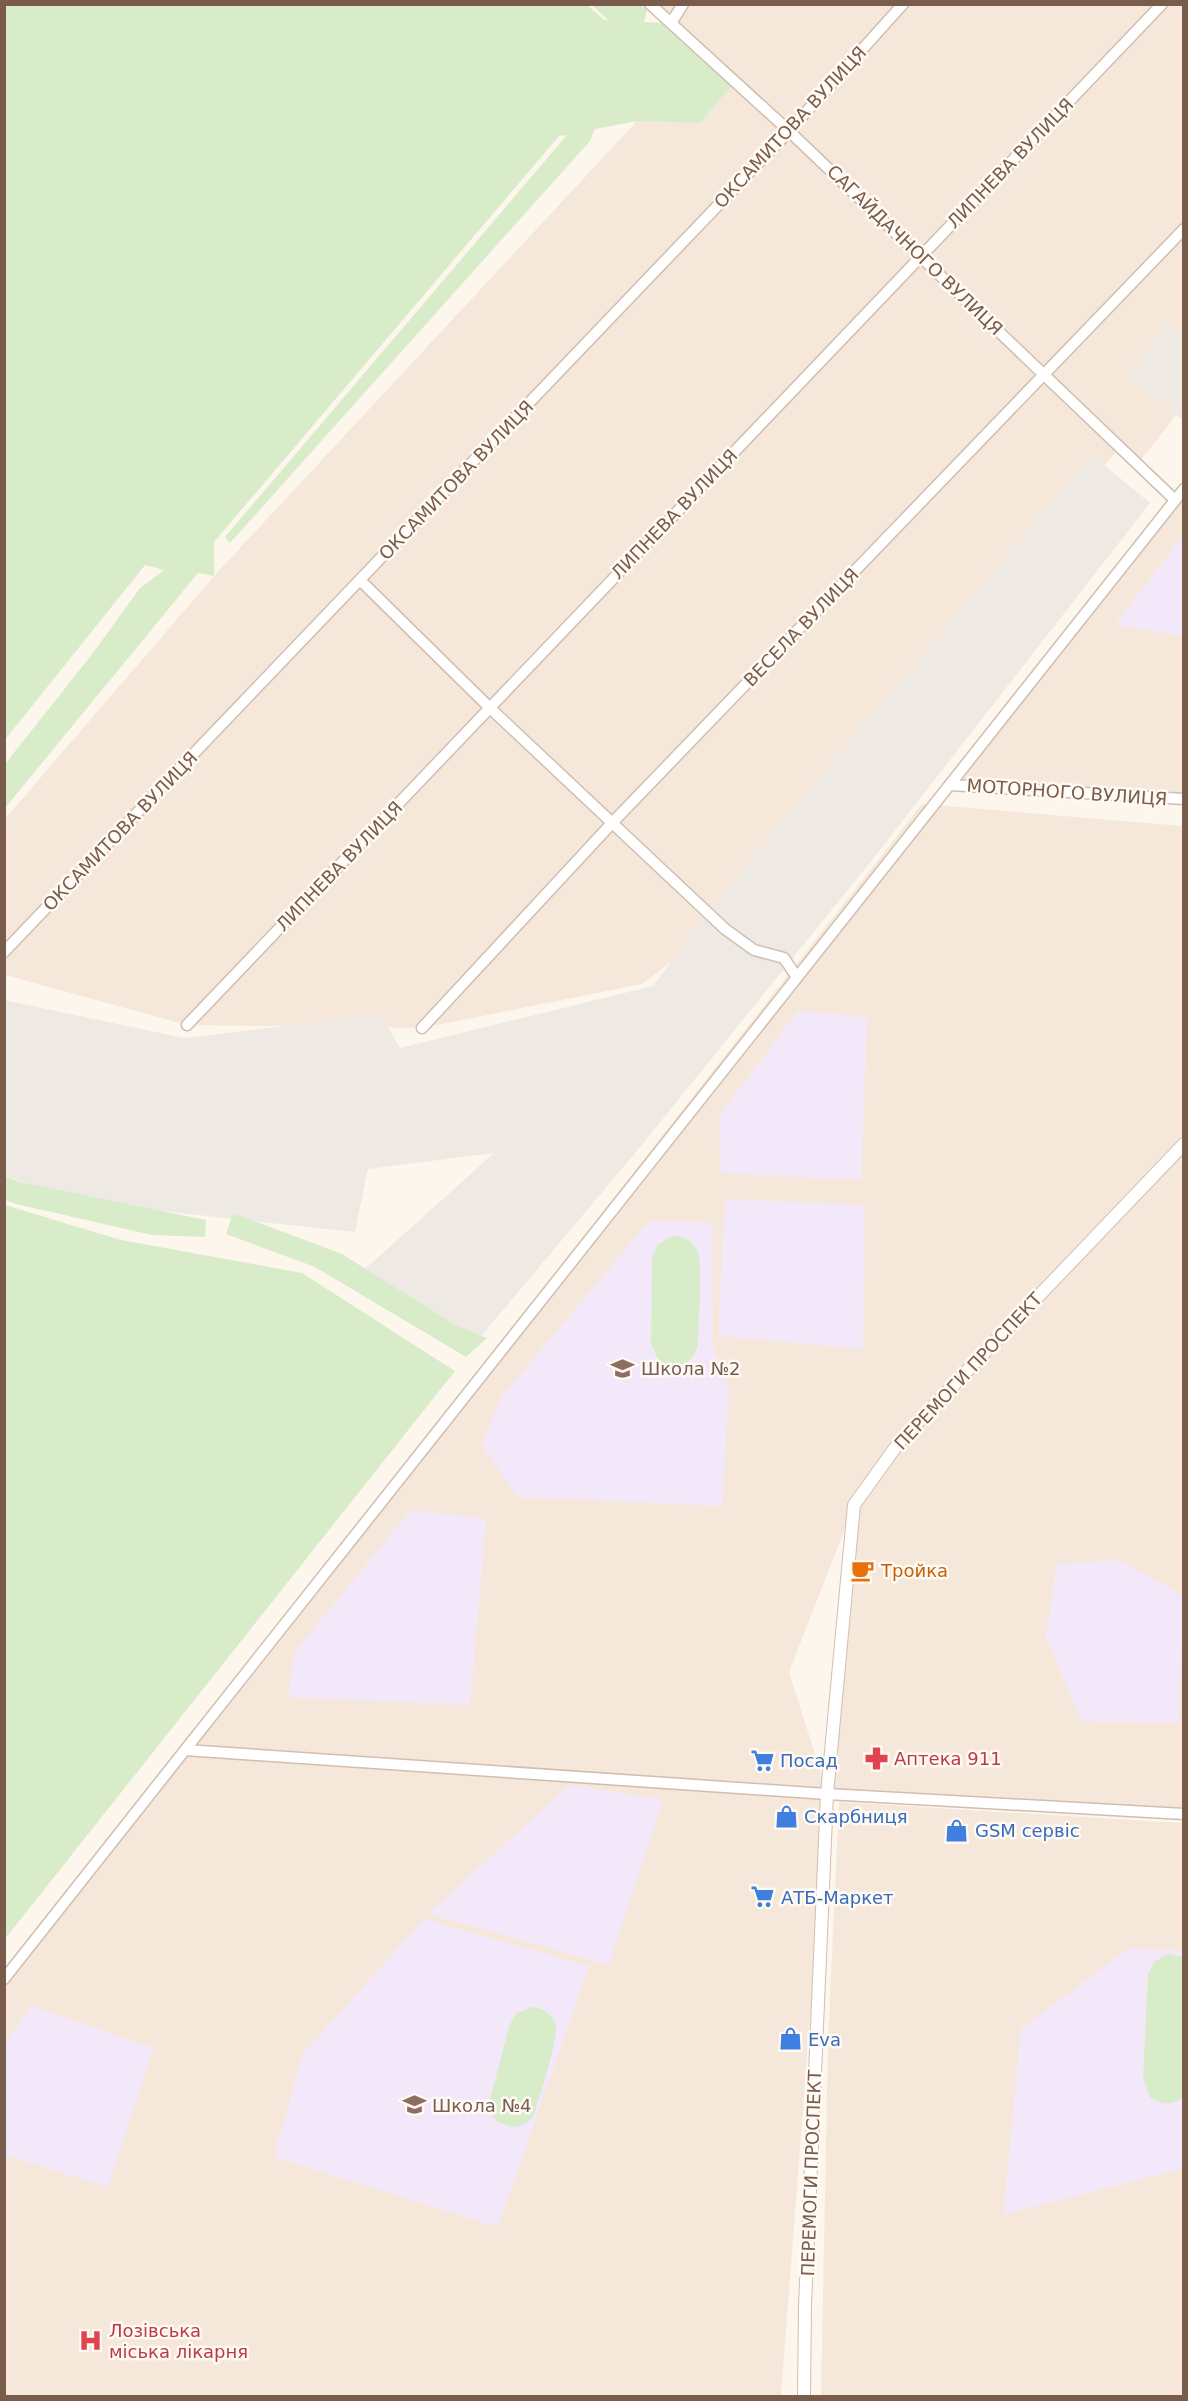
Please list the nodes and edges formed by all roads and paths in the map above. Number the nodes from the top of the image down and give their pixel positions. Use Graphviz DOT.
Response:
graph roads {
  1 [pos="650,4"];
  2 [pos="683,4"];
  3 [pos="903,4"];
  4 [pos="1162,4"];
  5 [pos="671,23"];
  6 [pos="789,130"];
  7 [pos="1184,229"];
  8 [pos="921,255"];
  9 [pos="1045,374"];
  10 [pos="1184,489"];
  11 [pos="1175,500"];
  12 [pos="360,580"];
  13 [pos="490,708"];
  14 [pos="950,785"];
  15 [pos="1184,799"];
  16 [pos="613,822"];
  17 [pos="4,952"];
  18 [pos="796,976"];
  19 [pos="187,1025"];
  20 [pos="422,1028"];
  21 [pos="1184,1144"];
  22 [pos="185,1750"];
  23 [pos="827,1794"];
  24 [pos="1184,1814"];
  25 [pos="4,1979"];
  26 [pos="804,2397"];
  1 -- 5 [label="street, САГАЙДАЧНОГО ВУЛИЦЯ"];
  2 -- 5 [label="street"];
  3 -- 6 [label="street, ОКСАМИТОВА ВУЛИЦЯ"];
  4 -- 8 [label="street, ЛИПНЕВА ВУЛИЦЯ"];
  5 -- 6 [label="street, САГАЙДАЧНОГО ВУЛИЦЯ"];
  6 -- 8 [label="street, САГАЙДАЧНОГО ВУЛИЦЯ"];
  6 -- 12 [label="street, ОКСАМИТОВА ВУЛИЦЯ"];
  7 -- 9 [label="street, ВЕСЕЛА ВУЛИЦЯ"];
  8 -- 9 [label="street, САГАЙДАЧНОГО ВУЛИЦЯ"];
  8 -- 13 [label="street, ЛИПНЕВА ВУЛИЦЯ"];
  9 -- 11 [label="street, САГАЙДАЧНОГО ВУЛИЦЯ"];
  9 -- 16 [label="street, ВЕСЕЛА ВУЛИЦЯ"];
  10 -- 11 [label="street"];
  11 -- 14 [label="street"];
  12 -- 13 [label="street"];
  12 -- 17 [label="street, ОКСАМИТОВА ВУЛИЦЯ"];
  13 -- 16 [label="street"];
  13 -- 19 [label="street, ЛИПНЕВА ВУЛИЦЯ"];
  14 -- 15 [label="street, МОТОРНОГО ВУЛИЦЯ"];
  14 -- 18 [label="street"];
  16 -- 18 [label="street"];
  16 -- 20 [label="street, ВЕСЕЛА ВУЛИЦЯ"];
  18 -- 22 [label="street"];
  21 -- 23 [label="street, ПЕРЕМОГИ ПРОСПЕКТ"];
  22 -- 23 [label="street"];
  22 -- 25 [label="street"];
  23 -- 24 [label="street"];
  23 -- 26 [label="street, ПЕРЕМОГИ ПРОСПЕКТ"];
}
